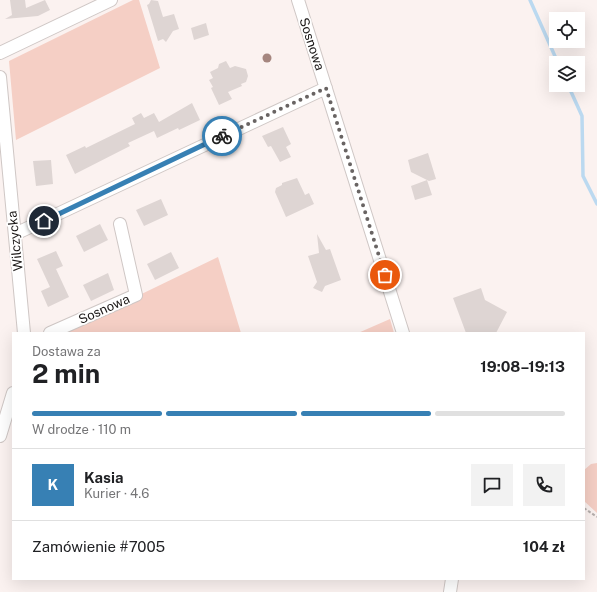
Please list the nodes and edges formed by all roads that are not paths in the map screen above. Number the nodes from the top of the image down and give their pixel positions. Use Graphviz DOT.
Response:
graph roads {
  1 [pos="111,0"];
  2 [pos="298,0"];
  3 [pos="0,53"];
  4 [pos="0,78"];
  5 [pos="326,88"];
  6 [pos="6,207"];
  7 [pos="120,224"];
  8 [pos="15,234"];
  9 [pos="24,332"];
  10 [pos="52,332"];
  11 [pos="403,332"];
  12 [pos="12,396"];
  13 [pos="0,436"];
  14 [pos="452,580"];
  15 [pos="450,592"];
  1 -- 3 [label="street"];
  2 -- 5 [label="street, Sosnowa"];
  4 -- 6 [label="street, Wilczycka"];
  5 -- 8 [label="street, Sosnowa"];
  5 -- 11 [label="street, Sosnowa"];
  6 -- 8 [label="street, Wilczycka"];
  7 -- 10 [label="street, Sosnowa"];
  8 -- 9 [label="street, Wilczycka"];
  12 -- 13 [label="street"];
  14 -- 15 [label="street"];
}
